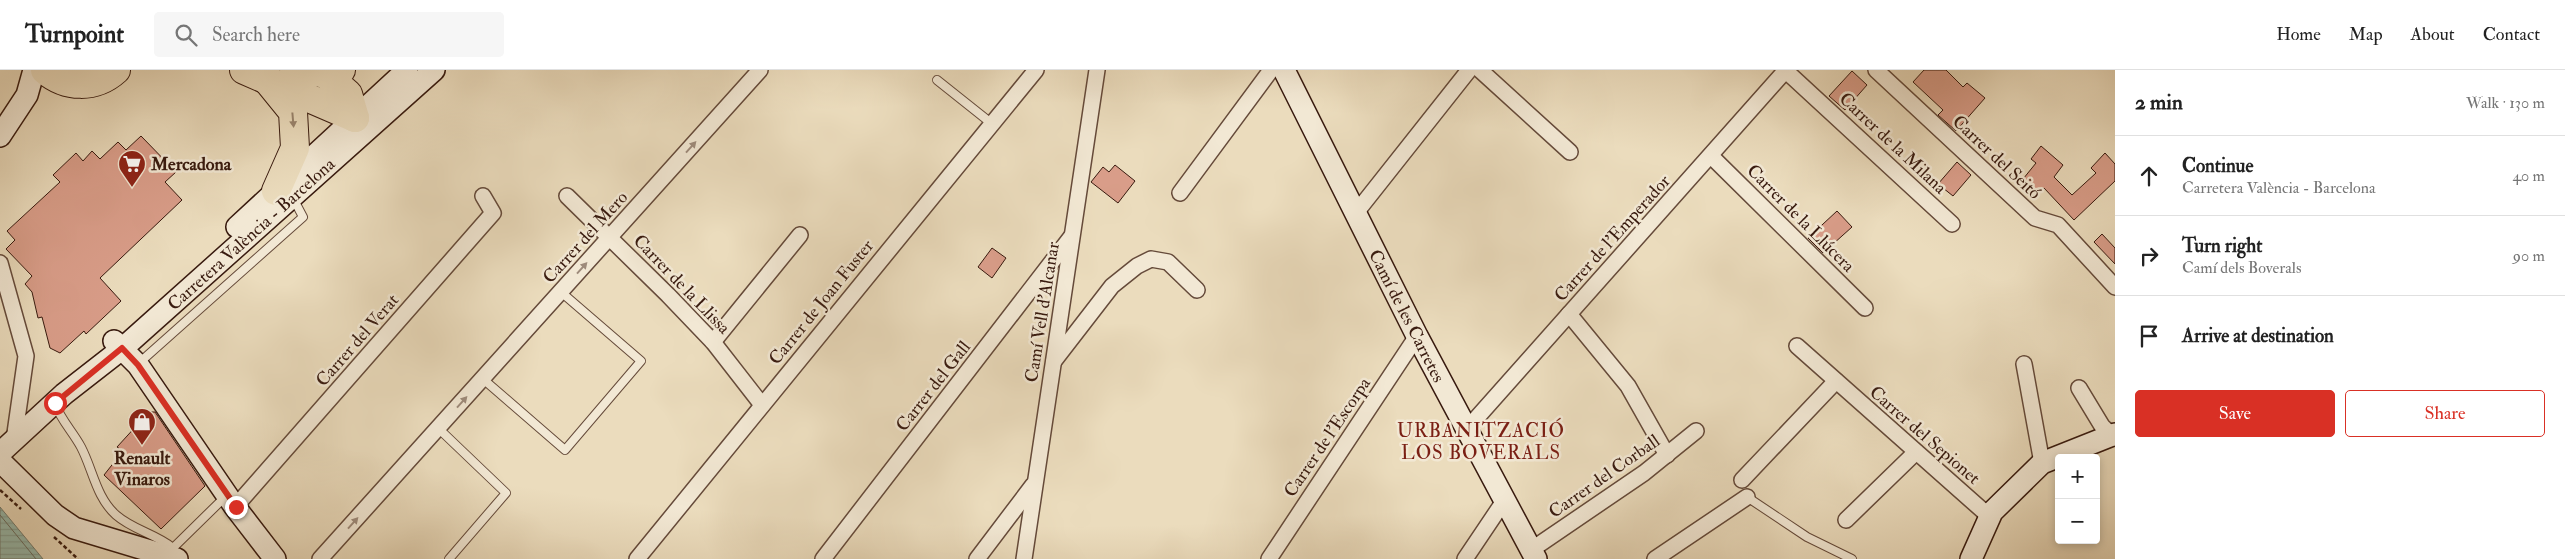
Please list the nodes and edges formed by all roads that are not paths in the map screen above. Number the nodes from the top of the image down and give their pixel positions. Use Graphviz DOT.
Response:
graph roads {
  1 [pos="34,70"];
  2 [pos="116,70"];
  3 [pos="294,70"];
  4 [pos="408,70"];
  5 [pos="426,70"];
  6 [pos="434,70"];
  7 [pos="760,70"];
  8 [pos="1036,70"];
  9 [pos="1097,70"];
  10 [pos="1272,70"];
  11 [pos="1284,70"];
  12 [pos="1469,70"];
  13 [pos="1480,70"];
  14 [pos="1786,70"];
  15 [pos="1876,70"];
  16 [pos="333,72"];
  17 [pos="255,75"];
  18 [pos="55,76"];
  19 [pos="936,80"];
  20 [pos="355,118"];
  21 [pos="991,123"];
  22 [pos="6,125"];
  23 [pos="1570,152"];
  24 [pos="1711,156"];
  25 [pos="284,193"];
  26 [pos="1180,193"];
  27 [pos="483,196"];
  28 [pos="567,196"];
  29 [pos="1354,214"];
  30 [pos="1952,224"];
  31 [pos="800,235"];
  32 [pos="1072,235"];
  33 [pos="610,237"];
  34 [pos="234,249"];
  35 [pos="0,263"];
  36 [pos="2115,286"];
  37 [pos="1197,290"];
  38 [pos="561,292"];
  39 [pos="1865,308"];
  40 [pos="1569,314"];
  41 [pos="1417,336"];
  42 [pos="713,342"];
  43 [pos="118,344"];
  44 [pos="1797,346"];
  45 [pos="1053,362"];
  46 [pos="2024,364"];
  47 [pos="138,365"];
  48 [pos="483,379"];
  49 [pos="1836,381"];
  50 [pos="2079,388"];
  51 [pos="60,399"];
  52 [pos="762,405"];
  53 [pos="438,428"];
  54 [pos="1466,430"];
  55 [pos="1696,431"];
  56 [pos="2114,436"];
  57 [pos="5,451"];
  58 [pos="1916,452"];
  59 [pos="1667,455"];
  60 [pos="2042,463"];
  61 [pos="0,478"];
  62 [pos="1742,480"];
  63 [pos="1035,482"];
  64 [pos="1747,496"];
  65 [pos="231,501"];
  66 [pos="1504,501"];
  67 [pos="1990,517"];
  68 [pos="1846,520"];
  69 [pos="122,543"];
  70 [pos="173,554"];
  71 [pos="1534,554"];
  72 [pos="646,556"];
  73 [pos="275,559"];
  74 [pos="320,559"];
  75 [pos="449,559"];
  76 [pos="823,559"];
  77 [pos="977,559"];
  78 [pos="1024,559"];
  79 [pos="1269,559"];
  80 [pos="1465,559"];
  81 [pos="1655,559"];
  82 [pos="1852,559"];
  83 [pos="1971,559"];
  1 -- 22 [label="street"];
  2 -- 18 [label="highway"];
  3 -- 16 [label="highway"];
  4 -- 20 [label="street, Carretera València - Barcelona"];
  5 -- 20 [label="street"];
  6 -- 25 [label="street, Carretera València - Barcelona"];
  33 -- 7 [label="street, Carrer del Mero, one-way"];
  8 -- 21 [label="street, Carrer de Joan Fuster"];
  9 -- 32 [label="street, Camí Vell d'Alcanar"];
  10 -- 26 [label="street"];
  11 -- 29 [label="street, Camí de les Carretes"];
  12 -- 29 [label="street"];
  13 -- 23 [label="street"];
  14 -- 24 [label="street, Carrer de l'Emperador"];
  14 -- 30 [label="street, Carrer de la Milana"];
  15 -- 36 [label="street, Carrer del Seitó"];
  16 -- 20 [label="highway"];
  17 -- 20 [label="highway"];
  17 -- 25 [label="highway, one-way"];
  18 -- 22 [label="street"];
  19 -- 21 [label="lane"];
  20 -- 25 [label="street, Carretera València - Barcelona"];
  20 -- 34 [label="street"];
  21 -- 52 [label="street, Carrer de Joan Fuster"];
  24 -- 39 [label="street, Carrer de la Llúcera"];
  24 -- 40 [label="street, Carrer de l'Emperador"];
  25 -- 34 [label="street, Carretera València - Barcelona"];
  25 -- 43 [label="street, Carretera València - Barcelona"];
  25 -- 47 [label="lane"];
  27 -- 65 [label="street, Carrer del Verat"];
  28 -- 33 [label="street, Carrer de la Llissa"];
  29 -- 41 [label="street, Camí de les Carretes"];
  31 -- 42 [label="street"];
  32 -- 45 [label="street, Camí Vell d'Alcanar"];
  32 -- 76 [label="street, Carrer del Gall"];
  38 -- 33 [label="street, Carrer del Mero, one-way"];
  33 -- 42 [label="street, Carrer de la Llissa"];
  34 -- 43 [label="street, Carretera València - Barcelona"];
  35 -- 57 [label="street"];
  37 -- 45 [label="street"];
  38 -- 48 [label="street, Carrer del Mero"];
  38 -- 48 [label="lane"];
  40 -- 54 [label="street, Carrer de l'Emperador"];
  40 -- 59 [label="street"];
  41 -- 54 [label="street, Camí de les Carretes"];
  41 -- 79 [label="street, Carrer de l'Escorpa"];
  42 -- 52 [label="street, Carrer de la Llissa"];
  43 -- 47 [label="street"];
  43 -- 51 [label="street, Carretera València - Barcelona"];
  44 -- 49 [label="street, Carrer del Sepionet"];
  45 -- 63 [label="street, Camí Vell d'Alcanar"];
  46 -- 60 [label="street"];
  47 -- 65 [label="street"];
  53 -- 48 [label="street, Carrer del Mero, one-way"];
  49 -- 58 [label="street, Carrer del Sepionet"];
  49 -- 62 [label="street"];
  50 -- 56 [label="street"];
  51 -- 57 [label="street, Carretera València - Barcelona"];
  51 -- 70 [label="lane"];
  52 -- 72 [label="street, Carrer de Joan Fuster"];
  74 -- 53 [label="street, Carrer del Mero, one-way"];
  53 -- 75 [label="lane"];
  54 -- 66 [label="street, Camí de les Carretes"];
  55 -- 59 [label="street, Carrer del Corball"];
  56 -- 60 [label="street"];
  57 -- 69 [label="street"];
  58 -- 67 [label="street, Carrer del Sepionet"];
  58 -- 68 [label="street"];
  59 -- 71 [label="street, Carrer del Corball"];
  60 -- 67 [label="street"];
  61 -- 69 [label="street"];
  63 -- 77 [label="street"];
  63 -- 78 [label="street, Camí Vell d'Alcanar"];
  64 -- 81 [label="street"];
  64 -- 82 [label="lane"];
  65 -- 70 [label="lane"];
  65 -- 73 [label="street"];
  66 -- 71 [label="street, Camí de les Carretes"];
  66 -- 80 [label="street"];
  67 -- 83 [label="street"];
  69 -- 70 [label="street"];
}
